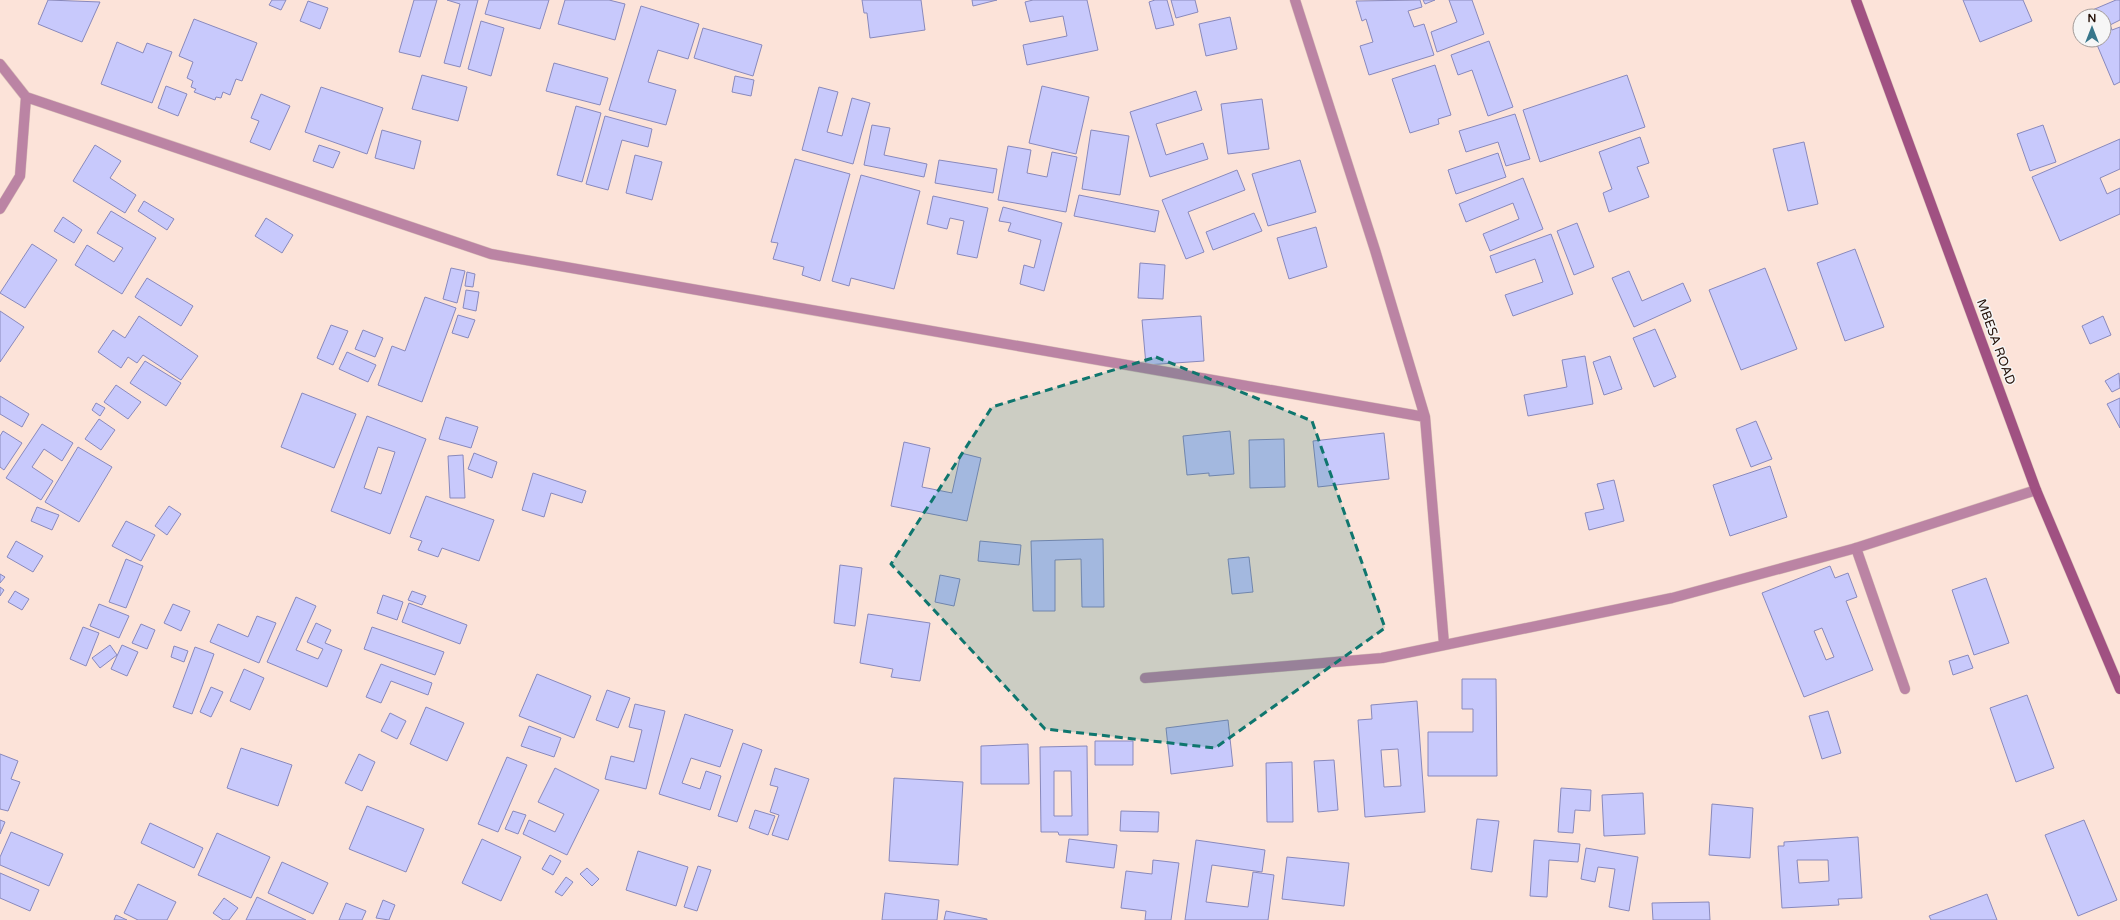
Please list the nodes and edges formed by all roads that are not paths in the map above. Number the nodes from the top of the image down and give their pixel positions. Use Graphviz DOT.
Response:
graph roads {
  1 [pos="1295,0"];
  2 [pos="1856,0"];
  3 [pos="0,64"];
  4 [pos="26,96"];
  5 [pos="0,209"];
  6 [pos="1425,417"];
  7 [pos="2036,490"];
  8 [pos="1856,548"];
  9 [pos="1444,644"];
  10 [pos="1145,678"];
  11 [pos="1905,689"];
  12 [pos="2120,690"];
  1 -- 6 [label="street"];
  2 -- 7 [label="main road, MBESA ROAD"];
  3 -- 4 [label="street"];
  4 -- 5 [label="street"];
  4 -- 6 [label="street"];
  6 -- 9 [label="street"];
  7 -- 8 [label="street"];
  7 -- 12 [label="main road, MBESA ROAD"];
  8 -- 9 [label="street"];
  8 -- 11 [label="street"];
  9 -- 10 [label="street"];
}
